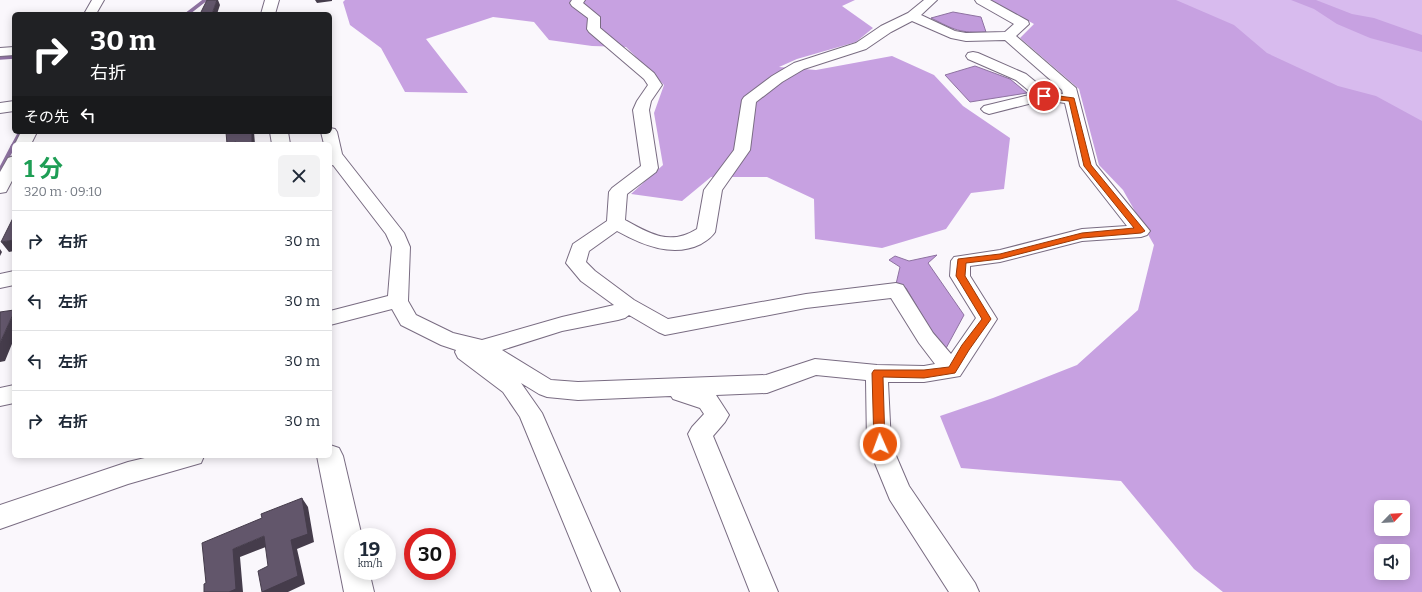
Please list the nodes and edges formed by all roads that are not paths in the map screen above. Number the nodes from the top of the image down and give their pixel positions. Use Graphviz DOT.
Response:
graph roads {
  1 [pos="98,0"];
  2 [pos="272,0"];
  3 [pos="579,0"];
  4 [pos="931,0"];
  5 [pos="981,0"];
  6 [pos="91,12"];
  7 [pos="269,12"];
  8 [pos="912,16"];
  9 [pos="1008,36"];
  10 [pos="12,51"];
  11 [pos="0,52"];
  12 [pos="972,56"];
  13 [pos="1044,96"];
  14 [pos="1072,100"];
  15 [pos="12,106"];
  16 [pos="0,108"];
  17 [pos="989,109"];
  18 [pos="332,158"];
  19 [pos="12,165"];
  20 [pos="0,188"];
  21 [pos="616,223"];
  22 [pos="12,278"];
  23 [pos="0,281"];
  24 [pos="398,301"];
  25 [pos="627,305"];
  26 [pos="332,318"];
  27 [pos="448,340"];
  28 [pos="482,348"];
  29 [pos="952,370"];
  30 [pos="878,373"];
  31 [pos="666,388"];
  32 [pos="12,394"];
  33 [pos="0,397"];
  34 [pos="184,458"];
  35 [pos="330,458"];
  36 [pos="0,517"];
  37 [pos="345,528"];
  38 [pos="356,580"];
  39 [pos="359,592"];
  40 [pos="606,592"];
  41 [pos="764,592"];
  42 [pos="965,592"];
  1 -- 6 [label="street"];
  2 -- 7 [label="highway"];
  3 -- 21 [label="street"];
  4 -- 8 [label="street"];
  5 -- 9 [label="street"];
  8 -- 9 [label="street"];
  8 -- 21 [label="street"];
  9 -- 14 [label="street"];
  10 -- 11 [label="street"];
  12 -- 13 [label="street"];
  13 -- 14 [label="street"];
  13 -- 17 [label="street"];
  14 -- 29 [label="street"];
  15 -- 16 [label="street"];
  18 -- 24 [label="street"];
  19 -- 20 [label="street"];
  21 -- 25 [label="street"];
  22 -- 23 [label="street"];
  24 -- 26 [label="street"];
  24 -- 27 [label="street"];
  25 -- 28 [label="street"];
  25 -- 29 [label="street"];
  27 -- 28 [label="street"];
  27 -- 40 [label="street"];
  28 -- 31 [label="street"];
  29 -- 30 [label="street"];
  30 -- 31 [label="street"];
  30 -- 42 [label="street"];
  31 -- 41 [label="street"];
  32 -- 33 [label="street"];
  34 -- 36 [label="street"];
  35 -- 37 [label="highway"];
  38 -- 39 [label="highway"];
}
